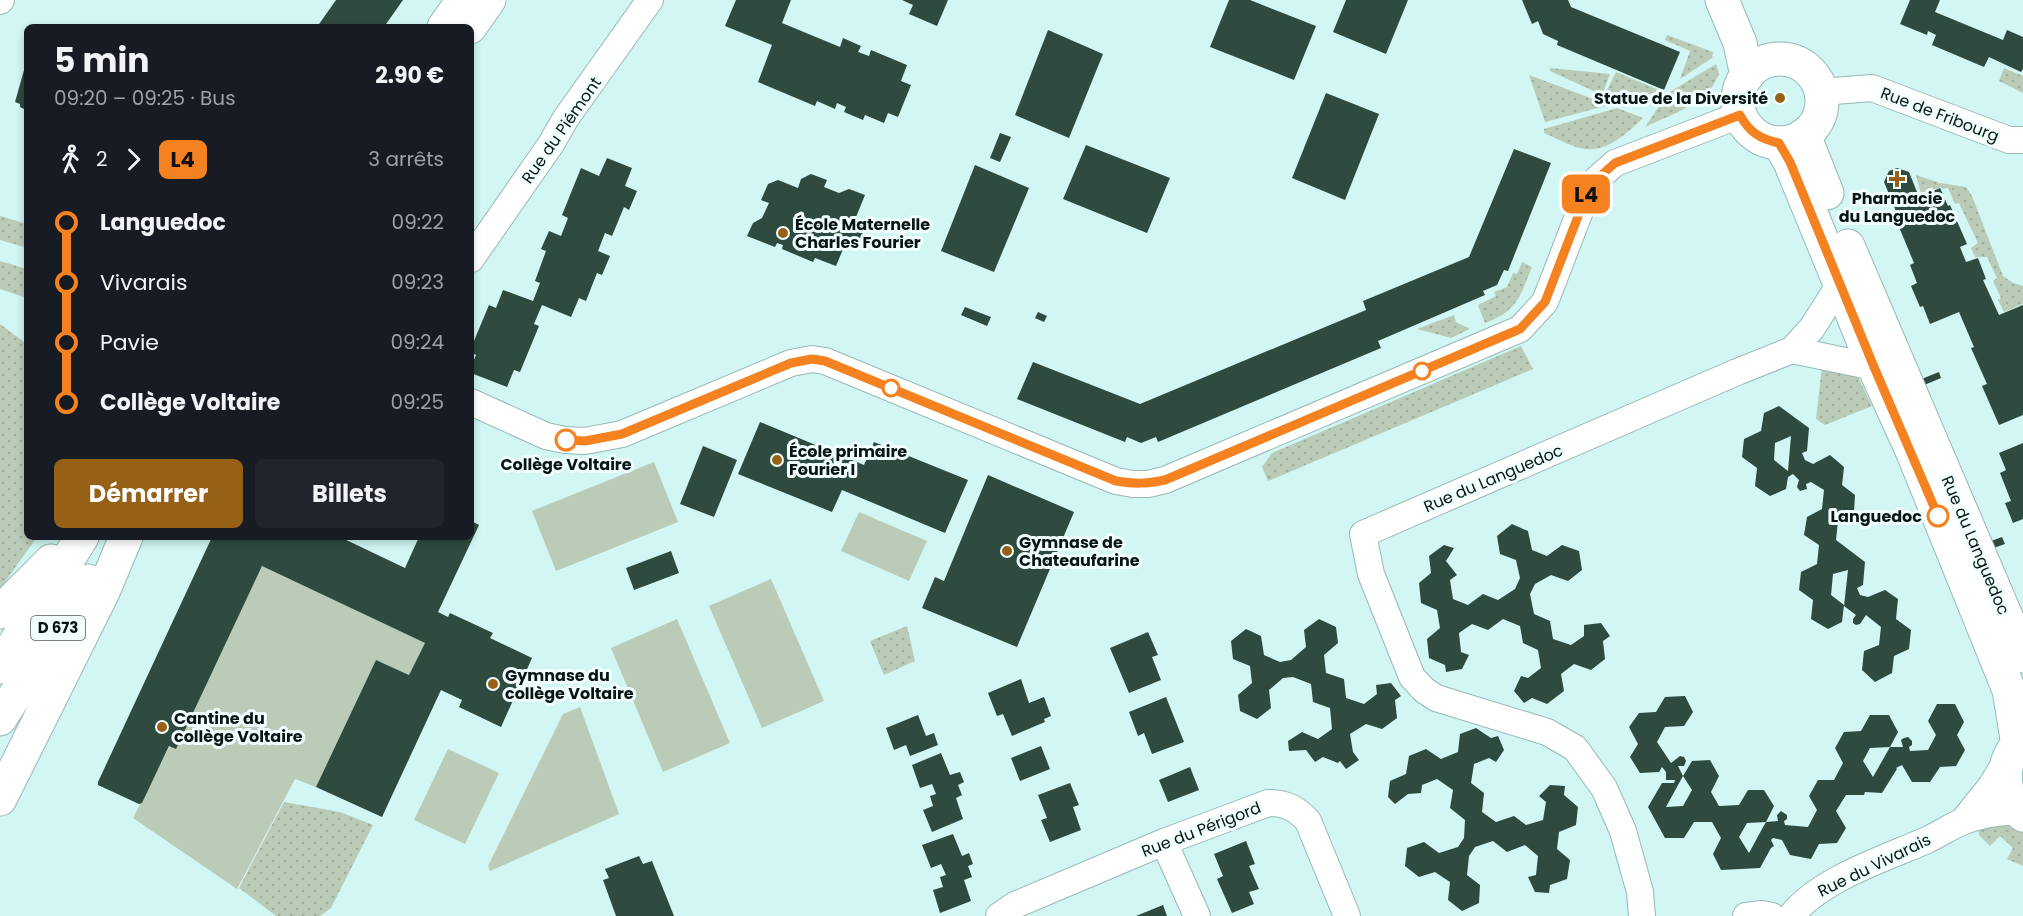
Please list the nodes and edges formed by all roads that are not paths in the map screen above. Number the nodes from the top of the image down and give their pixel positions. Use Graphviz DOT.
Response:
graph roads {
  1 [pos="463,0"];
  2 [pos="489,0"];
  3 [pos="650,0"];
  4 [pos="1722,0"];
  5 [pos="1743,0"];
  6 [pos="446,24"];
  7 [pos="472,24"];
  8 [pos="1779,58"];
  9 [pos="1747,76"];
  10 [pos="1821,92"];
  11 [pos="1740,115"];
  12 [pos="1791,139"];
  13 [pos="2023,140"];
  14 [pos="474,255"];
  15 [pos="1840,284"];
  16 [pos="1792,350"];
  17 [pos="1874,367"];
  18 [pos="474,403"];
  19 [pos="73,540"];
  20 [pos="80,540"];
  21 [pos="114,540"];
  22 [pos="125,540"];
  23 [pos="0,612"];
  24 [pos="2023,656"];
  25 [pos="0,667"];
  26 [pos="0,719"];
  27 [pos="2017,747"];
  28 [pos="0,799"];
  29 [pos="2021,813"];
  30 [pos="1963,821"];
  31 [pos="1164,842"];
  32 [pos="999,916"];
  33 [pos="1197,916"];
  34 [pos="1347,916"];
  35 [pos="1642,916"];
  36 [pos="1746,916"];
  37 [pos="1772,916"];
  38 [pos="1791,916"];
  1 -- 6 [label="street"];
  2 -- 7 [label="street"];
  3 -- 14 [label="street, Rue du Piémont"];
  4 -- 9 [label="street"];
  5 -- 8 [label="street"];
  8 -- 9 [label="street"];
  8 -- 10 [label="street"];
  9 -- 11 [label="street"];
  10 -- 12 [label="street"];
  10 -- 13 [label="street, Rue de Fribourg"];
  11 -- 12 [label="street"];
  11 -- 18 [label="street"];
  12 -- 15 [label="street, Rue du Languedoc"];
  12 -- 24 [label="street, Rue du Languedoc"];
  15 -- 16 [label="street, Rue du Languedoc"];
  15 -- 17 [label="street, Rue du Languedoc"];
  16 -- 17 [label="street"];
  16 -- 35 [label="street, Rue du Languedoc"];
  17 -- 27 [label="street, Rue du Languedoc"];
  19 -- 23 [label="street"];
  20 -- 25 [label="street, D 673"];
  21 -- 26 [label="street, D 673"];
  22 -- 28 [label="street"];
  27 -- 29 [label="street, Rue du Languedoc"];
  27 -- 30 [label="street, Rue du Vivarais"];
  29 -- 30 [label="street, Rue du Vivarais"];
  30 -- 38 [label="street, Rue du Vivarais"];
  31 -- 32 [label="street, Rue du Périgord"];
  31 -- 33 [label="street"];
  31 -- 34 [label="street, Rue du Périgord"];
  36 -- 37 [label="street"];
}
